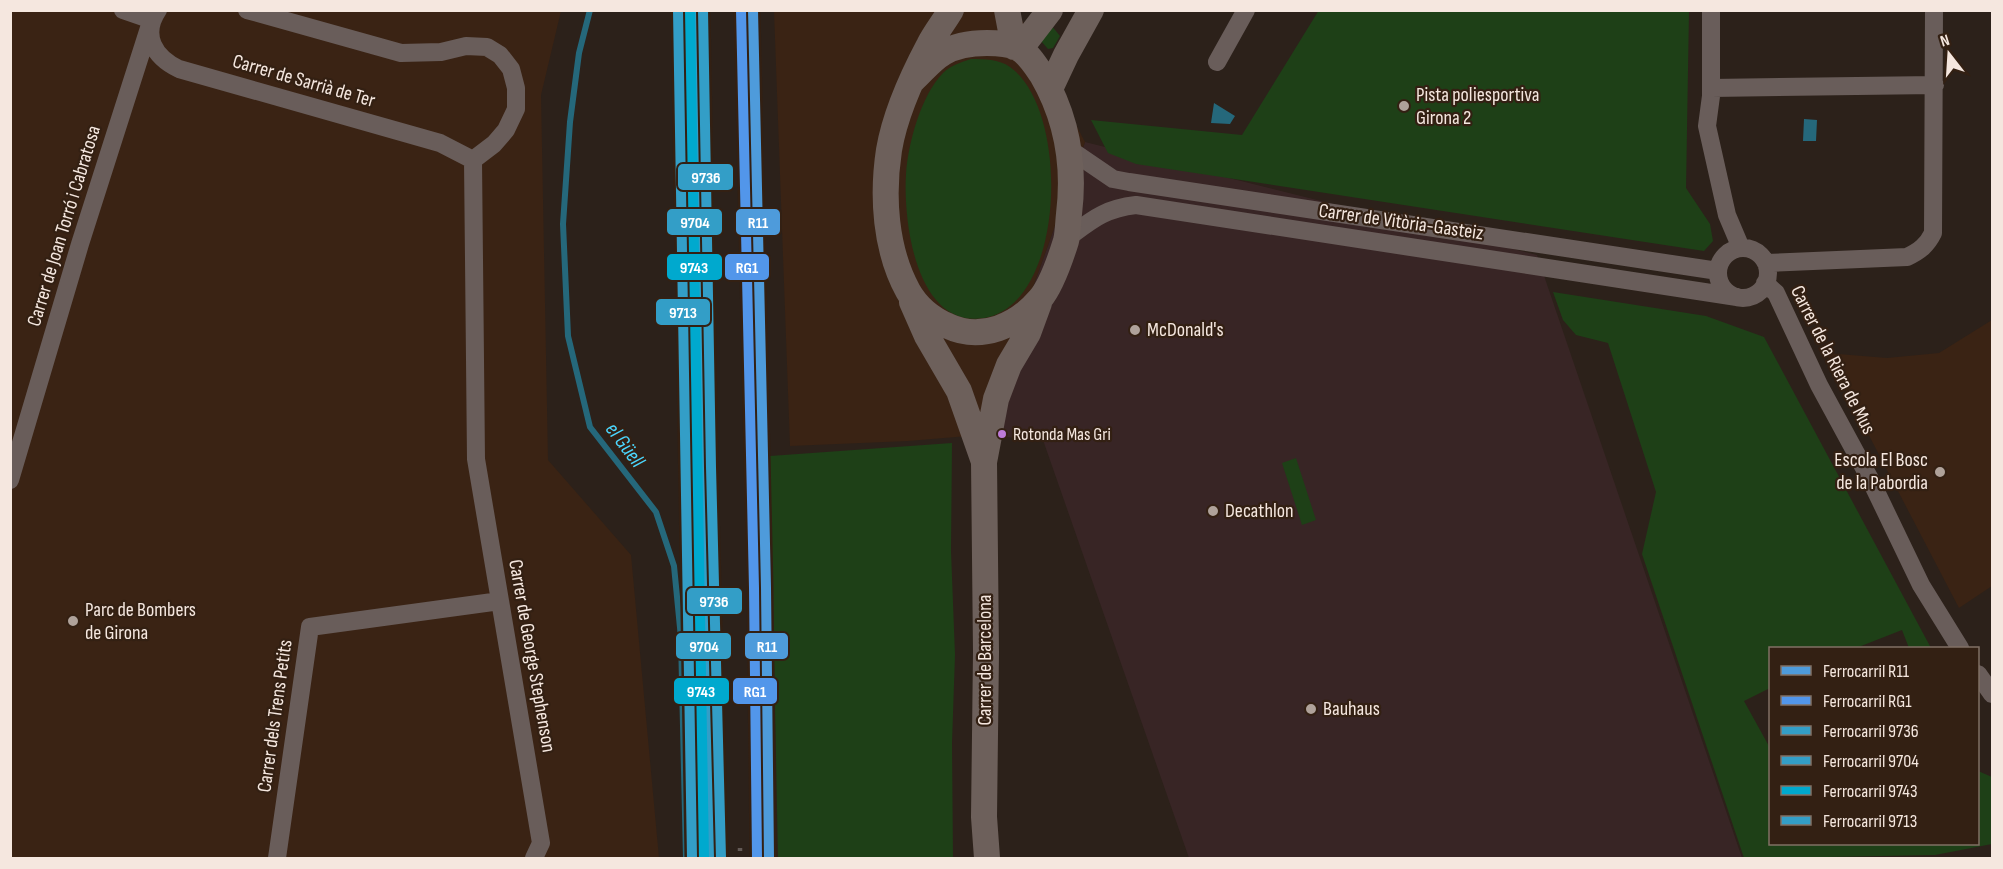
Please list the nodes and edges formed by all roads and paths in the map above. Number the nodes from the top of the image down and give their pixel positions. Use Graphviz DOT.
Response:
graph roads {
  1 [pos="123,10"];
  2 [pos="247,10"];
  3 [pos="951,10"];
  4 [pos="1007,10"];
  5 [pos="1050,10"];
  6 [pos="1092,10"];
  7 [pos="1246,10"];
  8 [pos="1711,10"];
  9 [pos="1934,10"];
  10 [pos="155,14"];
  11 [pos="1022,43"];
  12 [pos="1216,62"];
  13 [pos="913,80"];
  14 [pos="1935,85"];
  15 [pos="1050,88"];
  16 [pos="1711,88"];
  17 [pos="1069,149"];
  18 [pos="473,160"];
  19 [pos="1066,240"];
  20 [pos="1741,248"];
  21 [pos="1766,263"];
  22 [pos="1718,272"];
  23 [pos="1765,284"];
  24 [pos="909,293"];
  25 [pos="1042,297"];
  26 [pos="1737,297"];
  27 [pos="984,462"];
  28 [pos="10,480"];
  29 [pos="500,601"];
  30 [pos="1959,647"];
  31 [pos="1979,677"];
  32 [pos="1992,694"];
  33 [pos="277,858"];
  34 [pos="534,858"];
  35 [pos="987,858"];
  1 -- 10 [label="street"];
  2 -- 18 [label="street"];
  3 -- 13 [label="main road"];
  4 -- 11 [label="main road"];
  5 -- 11 [label="main road"];
  6 -- 15 [label="main road"];
  7 -- 12 [label="street"];
  8 -- 16 [label="street"];
  9 -- 14 [label="street"];
  10 -- 18 [label="street, Carrer de Sarrià de Ter"];
  10 -- 28 [label="street, Carrer de Joan Torró i Cabratosa"];
  11 -- 13 [label="main road"];
  11 -- 15 [label="main road"];
  13 -- 24 [label="main road, Carrer de Barcelona"];
  14 -- 16 [label="street"];
  14 -- 21 [label="street"];
  15 -- 17 [label="main road"];
  16 -- 20 [label="street"];
  17 -- 19 [label="main road"];
  17 -- 22 [label="street, Carrer de Vitòria-Gasteiz"];
  18 -- 29 [label="street, Carrer de George Stephenson"];
  19 -- 25 [label="main road"];
  19 -- 26 [label="street, Carrer de Vitòria-Gasteiz"];
  20 -- 21 [label="street"];
  20 -- 22 [label="street"];
  21 -- 23 [label="street"];
  22 -- 26 [label="street"];
  23 -- 26 [label="street"];
  23 -- 30 [label="street, Carrer de la Riera de Mus"];
  24 -- 25 [label="main road"];
  24 -- 27 [label="main road, Carrer de Barcelona"];
  25 -- 27 [label="main road, Carrer de Barcelona"];
  27 -- 35 [label="main road, Carrer de Barcelona"];
  29 -- 33 [label="street, Carrer dels Trens Petits"];
  29 -- 34 [label="street, Carrer de George Stephenson"];
  31 -- 32 [label="street"];
}
